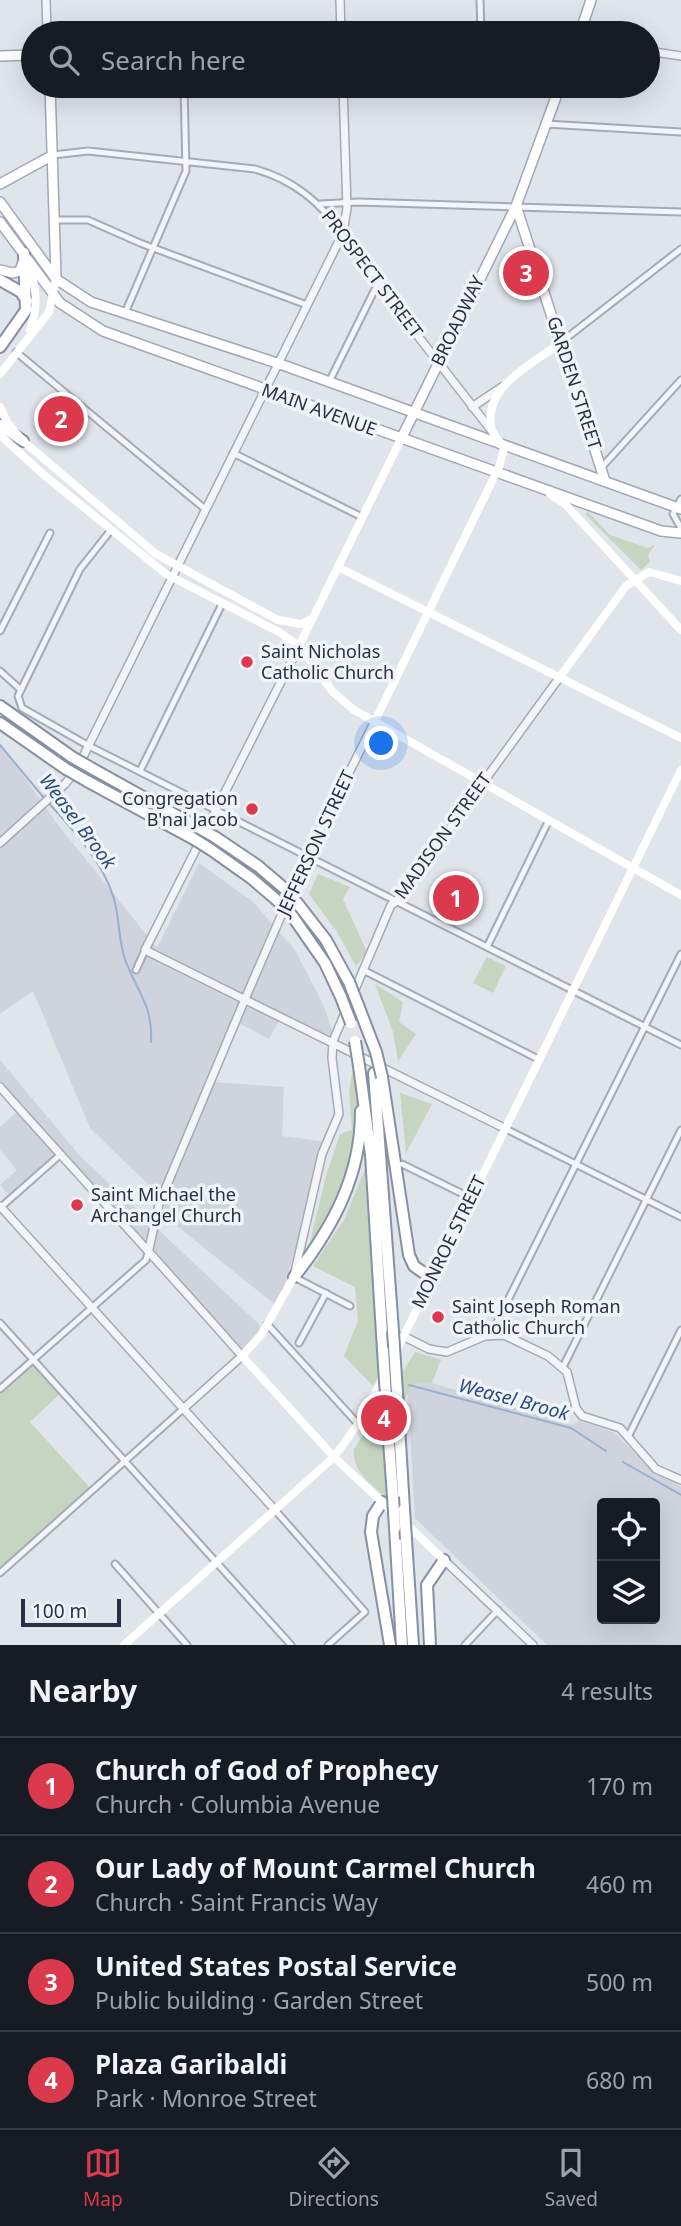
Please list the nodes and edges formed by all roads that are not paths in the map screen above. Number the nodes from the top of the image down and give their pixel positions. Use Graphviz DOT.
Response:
graph roads {
  1 [pos="46,0"];
  2 [pos="340,0"];
  3 [pos="480,0"];
  4 [pos="591,0"];
  5 [pos="47,21"];
  6 [pos="341,21"];
  7 [pos="481,21"];
  8 [pos="584,21"];
  9 [pos="660,53"];
  10 [pos="0,55"];
  11 [pos="21,55"];
  12 [pos="681,56"];
  13 [pos="51,98"];
  14 [pos="184,98"];
  15 [pos="343,98"];
  16 [pos="556,98"];
  17 [pos="546,124"];
  18 [pos="681,132"];
  19 [pos="53,155"];
  20 [pos="187,160"];
  21 [pos="0,184"];
  22 [pos="0,202"];
  23 [pos="347,203"];
  24 [pos="320,204"];
  25 [pos="516,206"];
  26 [pos="681,212"];
  27 [pos="56,220"];
  28 [pos="0,222"];
  29 [pos="343,233"];
  30 [pos="153,248"];
  31 [pos="681,249"];
  32 [pos="24,253"];
  33 [pos="0,271"];
  34 [pos="57,279"];
  35 [pos="0,280"];
  36 [pos="379,281"];
  37 [pos="54,295"];
  38 [pos="28,305"];
  39 [pos="307,305"];
  40 [pos="125,313"];
  41 [pos="29,333"];
  42 [pos="560,343"];
  43 [pos="0,347"];
  44 [pos="16,352"];
  45 [pos="438,362"];
  46 [pos="280,364"];
  47 [pos="2,370"];
  48 [pos="681,380"];
  49 [pos="0,381"];
  50 [pos="328,383"];
  51 [pos="502,387"];
  52 [pos="266,390"];
  53 [pos="0,407"];
  54 [pos="472,407"];
  55 [pos="413,414"];
  56 [pos="0,425"];
  57 [pos="492,431"];
  58 [pos="0,437"];
  59 [pos="401,439"];
  60 [pos="23,441"];
  61 [pos="503,445"];
  62 [pos="233,453"];
  63 [pos="601,468"];
  64 [pos="496,473"];
  65 [pos="605,481"];
  66 [pos="531,484"];
  67 [pos="681,499"];
  68 [pos="678,508"];
  69 [pos="205,509"];
  70 [pos="362,517"];
  71 [pos="681,528"];
  72 [pos="111,530"];
  73 [pos="50,533"];
  74 [pos="681,533"];
  75 [pos="177,567"];
  76 [pos="338,567"];
  77 [pos="172,578"];
  78 [pos="635,579"];
  79 [pos="681,581"];
  80 [pos="222,604"];
  81 [pos="428,612"];
  82 [pos="313,618"];
  83 [pos="681,630"];
  84 [pos="0,631"];
  85 [pos="299,646"];
  86 [pos="0,671"];
  87 [pos="559,678"];
  88 [pos="21,690"];
  89 [pos="0,706"];
  90 [pos="375,721"];
  91 [pos="0,723"];
  92 [pos="681,738"];
  93 [pos="89,746"];
  94 [pos="681,770"];
  95 [pos="140,771"];
  96 [pos="482,784"];
  97 [pos="217,810"];
  98 [pos="548,822"];
  99 [pos="0,843"];
  100 [pos="307,856"];
  101 [pos="631,870"];
  102 [pos="681,895"];
  103 [pos="397,901"];
  104 [pos="487,947"];
  105 [pos="145,950"];
  106 [pos="681,954"];
  107 [pos="136,970"];
  108 [pos="363,970"];
  109 [pos="572,990"];
  110 [pos="245,999"];
  111 [pos="645,1027"];
  112 [pos="333,1041"];
  113 [pos="681,1045"];
  114 [pos="538,1059"];
  115 [pos="359,1066"];
  116 [pos="378,1075"];
  117 [pos="0,1087"];
  118 [pos="504,1128"];
  119 [pos="681,1130"];
  120 [pos="60,1154"];
  121 [pos="402,1164"];
  122 [pos="576,1164"];
  123 [pos="471,1198"];
  124 [pos="646,1199"];
  125 [pos="0,1207"];
  126 [pos="681,1217"];
  127 [pos="149,1249"];
  128 [pos="294,1277"];
  129 [pos="432,1278"];
  130 [pos="326,1293"];
  131 [pos="350,1306"];
  132 [pos="94,1307"];
  133 [pos="0,1323"];
  134 [pos="267,1324"];
  135 [pos="681,1330"];
  136 [pos="398,1334"];
  137 [pos="491,1334"];
  138 [pos="299,1343"];
  139 [pos="242,1356"];
  140 [pos="33,1360"];
  141 [pos="563,1367"];
  142 [pos="0,1389"];
  143 [pos="183,1409"];
  144 [pos="358,1424"];
  145 [pos="629,1435"];
  146 [pos="334,1457"];
  147 [pos="125,1461"];
  148 [pos="681,1480"];
  149 [pos="387,1499"];
  150 [pos="275,1510"];
  151 [pos="444,1560"];
  152 [pos="216,1562"];
  153 [pos="115,1564"];
  154 [pos="0,1573"];
  155 [pos="498,1610"];
  156 [pos="158,1614"];
  157 [pos="124,1645"];
  158 [pos="187,1645"];
  159 [pos="291,1645"];
  160 [pos="328,1645"];
  161 [pos="390,1645"];
  162 [pos="402,1645"];
  163 [pos="413,1645"];
  164 [pos="430,1645"];
  165 [pos="465,1645"];
  166 [pos="533,1645"];
  1 -- 5 [label="street"];
  2 -- 6 [label="street"];
  3 -- 7 [label="street"];
  4 -- 8 [label="main road"];
  9 -- 12 [label="street"];
  10 -- 11 [label="main road"];
  13 -- 19 [label="main road"];
  14 -- 20 [label="street"];
  15 -- 23 [label="street"];
  16 -- 17 [label="main road, BROADWAY"];
  17 -- 18 [label="street"];
  17 -- 25 [label="main road, BROADWAY"];
  19 -- 20 [label="street, PROSPECT STREET"];
  19 -- 21 [label="main road, PROSPECT STREET"];
  19 -- 27 [label="main road"];
  20 -- 24 [label="street, PROSPECT STREET"];
  20 -- 30 [label="street"];
  22 -- 34 [label="main road, MAIN AVENUE"];
  23 -- 24 [label="street"];
  23 -- 25 [label="street"];
  23 -- 29 [label="street"];
  24 -- 29 [label="street, PROSPECT STREET"];
  25 -- 26 [label="street"];
  25 -- 42 [label="main road, GARDEN STREET"];
  25 -- 45 [label="main road, BROADWAY"];
  27 -- 30 [label="street"];
  27 -- 34 [label="main road"];
  28 -- 32 [label="main road, MAIN AVENUE"];
  29 -- 36 [label="street, PROSPECT STREET"];
  29 -- 39 [label="street"];
  30 -- 39 [label="street"];
  30 -- 40 [label="street"];
  31 -- 42 [label="street"];
  32 -- 33 [label="main road"];
  32 -- 37 [label="main road, MAIN AVENUE"];
  32 -- 38 [label="highway"];
  32 -- 41 [label="main road"];
  34 -- 37 [label="main road"];
  34 -- 40 [label="main road, MAIN AVENUE"];
  35 -- 38 [label="highway"];
  36 -- 45 [label="street, PROSPECT STREET"];
  36 -- 50 [label="street"];
  37 -- 41 [label="main road"];
  37 -- 52 [label="main road, MAIN AVENUE"];
  38 -- 43 [label="highway"];
  39 -- 46 [label="street"];
  40 -- 46 [label="main road, MAIN AVENUE"];
  41 -- 44 [label="main road"];
  42 -- 51 [label="main road"];
  42 -- 63 [label="main road, GARDEN STREET"];
  44 -- 47 [label="main road"];
  44 -- 69 [label="street"];
  45 -- 54 [label="street, PROSPECT STREET"];
  45 -- 55 [label="main road, BROADWAY"];
  46 -- 50 [label="main road, MAIN AVENUE"];
  46 -- 52 [label="street"];
  47 -- 49 [label="main road"];
  48 -- 63 [label="street"];
  50 -- 55 [label="main road, MAIN AVENUE"];
  51 -- 54 [label="street"];
  51 -- 57 [label="main road"];
  52 -- 59 [label="main road, MAIN AVENUE"];
  52 -- 62 [label="street"];
  53 -- 60 [label="main road"];
  54 -- 57 [label="street, PROSPECT STREET"];
  55 -- 59 [label="main road, BROADWAY"];
  55 -- 61 [label="main road, MAIN AVENUE"];
  56 -- 60 [label="highway"];
  57 -- 61 [label="main road, PROSPECT STREET"];
  58 -- 72 [label="main road"];
  59 -- 64 [label="main road, MAIN AVENUE"];
  59 -- 70 [label="main road"];
  60 -- 75 [label="main road"];
  61 -- 64 [label="main road, JEFFERSON STREET"];
  61 -- 65 [label="main road, MAIN AVENUE"];
  62 -- 69 [label="street"];
  62 -- 70 [label="street"];
  63 -- 65 [label="main road, GARDEN STREET"];
  64 -- 66 [label="main road, MAIN AVENUE"];
  64 -- 81 [label="main road, JEFFERSON STREET"];
  65 -- 68 [label="main road, MAIN AVENUE"];
  66 -- 74 [label="main road, MAIN AVENUE"];
  66 -- 78 [label="main road"];
  67 -- 68 [label="street"];
  68 -- 71 [label="street"];
  69 -- 75 [label="street"];
  70 -- 76 [label="main road"];
  72 -- 77 [label="main road"];
  72 -- 88 [label="street"];
  73 -- 84 [label="street"];
  75 -- 77 [label="street"];
  75 -- 82 [label="main road"];
  76 -- 81 [label="main road"];
  76 -- 82 [label="main road"];
  77 -- 80 [label="main road"];
  77 -- 93 [label="street"];
  78 -- 79 [label="main road"];
  78 -- 83 [label="main road"];
  78 -- 87 [label="main road, MADISON STREET"];
  80 -- 85 [label="main road"];
  80 -- 95 [label="street"];
  81 -- 87 [label="main road"];
  81 -- 90 [label="main road, JEFFERSON STREET"];
  82 -- 85 [label="main road"];
  85 -- 90 [label="main road"];
  85 -- 97 [label="street"];
  86 -- 88 [label="street"];
  87 -- 92 [label="main road"];
  87 -- 96 [label="street, MADISON STREET"];
  88 -- 93 [label="street"];
  89 -- 116 [label="highway, bridge"];
  90 -- 96 [label="main road"];
  90 -- 100 [label="street, JEFFERSON STREET"];
  91 -- 115 [label="highway, bridge"];
  93 -- 95 [label="street"];
  93 -- 99 [label="street"];
  94 -- 101 [label="main road, MONROE STREET"];
  95 -- 97 [label="street"];
  96 -- 98 [label="main road"];
  96 -- 103 [label="street, MADISON STREET"];
  97 -- 100 [label="street"];
  97 -- 105 [label="street"];
  98 -- 101 [label="main road"];
  98 -- 104 [label="street"];
  100 -- 103 [label="street"];
  100 -- 110 [label="street, JEFFERSON STREET"];
  101 -- 102 [label="main road"];
  101 -- 109 [label="main road, MONROE STREET"];
  103 -- 104 [label="street"];
  103 -- 108 [label="street, MADISON STREET"];
  104 -- 109 [label="street"];
  105 -- 107 [label="street"];
  105 -- 110 [label="street"];
  106 -- 111 [label="street"];
  108 -- 112 [label="street, MADISON STREET"];
  108 -- 114 [label="street"];
  109 -- 111 [label="street"];
  109 -- 114 [label="main road, MONROE STREET"];
  110 -- 112 [label="street"];
  110 -- 127 [label="street, JEFFERSON STREET"];
  111 -- 113 [label="street"];
  111 -- 122 [label="street"];
  112 -- 118 [label="street"];
  112 -- 128 [label="street, MADISON STREET"];
  114 -- 118 [label="main road, MONROE STREET"];
  115 -- 128 [label="highway"];
  115 -- 149 [label="highway, bridge"];
  116 -- 129 [label="highway"];
  116 -- 136 [label="highway"];
  117 -- 120 [label="street"];
  118 -- 122 [label="street"];
  118 -- 123 [label="main road, MONROE STREET"];
  119 -- 124 [label="street"];
  120 -- 125 [label="street"];
  120 -- 127 [label="street"];
  121 -- 123 [label="street"];
  122 -- 124 [label="street"];
  122 -- 137 [label="street"];
  123 -- 129 [label="main road, MONROE STREET"];
  124 -- 126 [label="street"];
  124 -- 141 [label="street"];
  125 -- 132 [label="street"];
  127 -- 132 [label="street"];
  127 -- 139 [label="street"];
  128 -- 130 [label="street"];
  128 -- 134 [label="main road, MADISON STREET"];
  129 -- 136 [label="main road, MONROE STREET"];
  130 -- 131 [label="street"];
  130 -- 138 [label="street"];
  132 -- 140 [label="street"];
  132 -- 143 [label="street"];
  133 -- 140 [label="street"];
  134 -- 139 [label="main road, MADISON STREET"];
  134 -- 144 [label="street"];
  135 -- 145 [label="street"];
  136 -- 137 [label="street"];
  136 -- 144 [label="main road, MONROE STREET"];
  136 -- 163 [label="highway, bridge"];
  137 -- 141 [label="street"];
  139 -- 143 [label="street"];
  139 -- 146 [label="main road"];
  140 -- 142 [label="street"];
  140 -- 147 [label="street"];
  141 -- 145 [label="street"];
  143 -- 147 [label="street"];
  143 -- 150 [label="street"];
  144 -- 146 [label="main road, MONROE STREET"];
  145 -- 148 [label="street"];
  146 -- 149 [label="main road"];
  146 -- 150 [label="main road, MONROE STREET"];
  147 -- 152 [label="street"];
  147 -- 154 [label="street"];
  149 -- 151 [label="main road"];
  149 -- 161 [label="highway"];
  149 -- 162 [label="highway, bridge"];
  150 -- 152 [label="main road, MONROE STREET"];
  150 -- 160 [label="street"];
  151 -- 155 [label="street"];
  151 -- 164 [label="highway"];
  152 -- 156 [label="main road, MONROE STREET"];
  152 -- 159 [label="street"];
  153 -- 156 [label="street"];
  155 -- 165 [label="street"];
  155 -- 166 [label="street"];
  156 -- 157 [label="main road, MONROE STREET"];
  156 -- 158 [label="street"];
}
